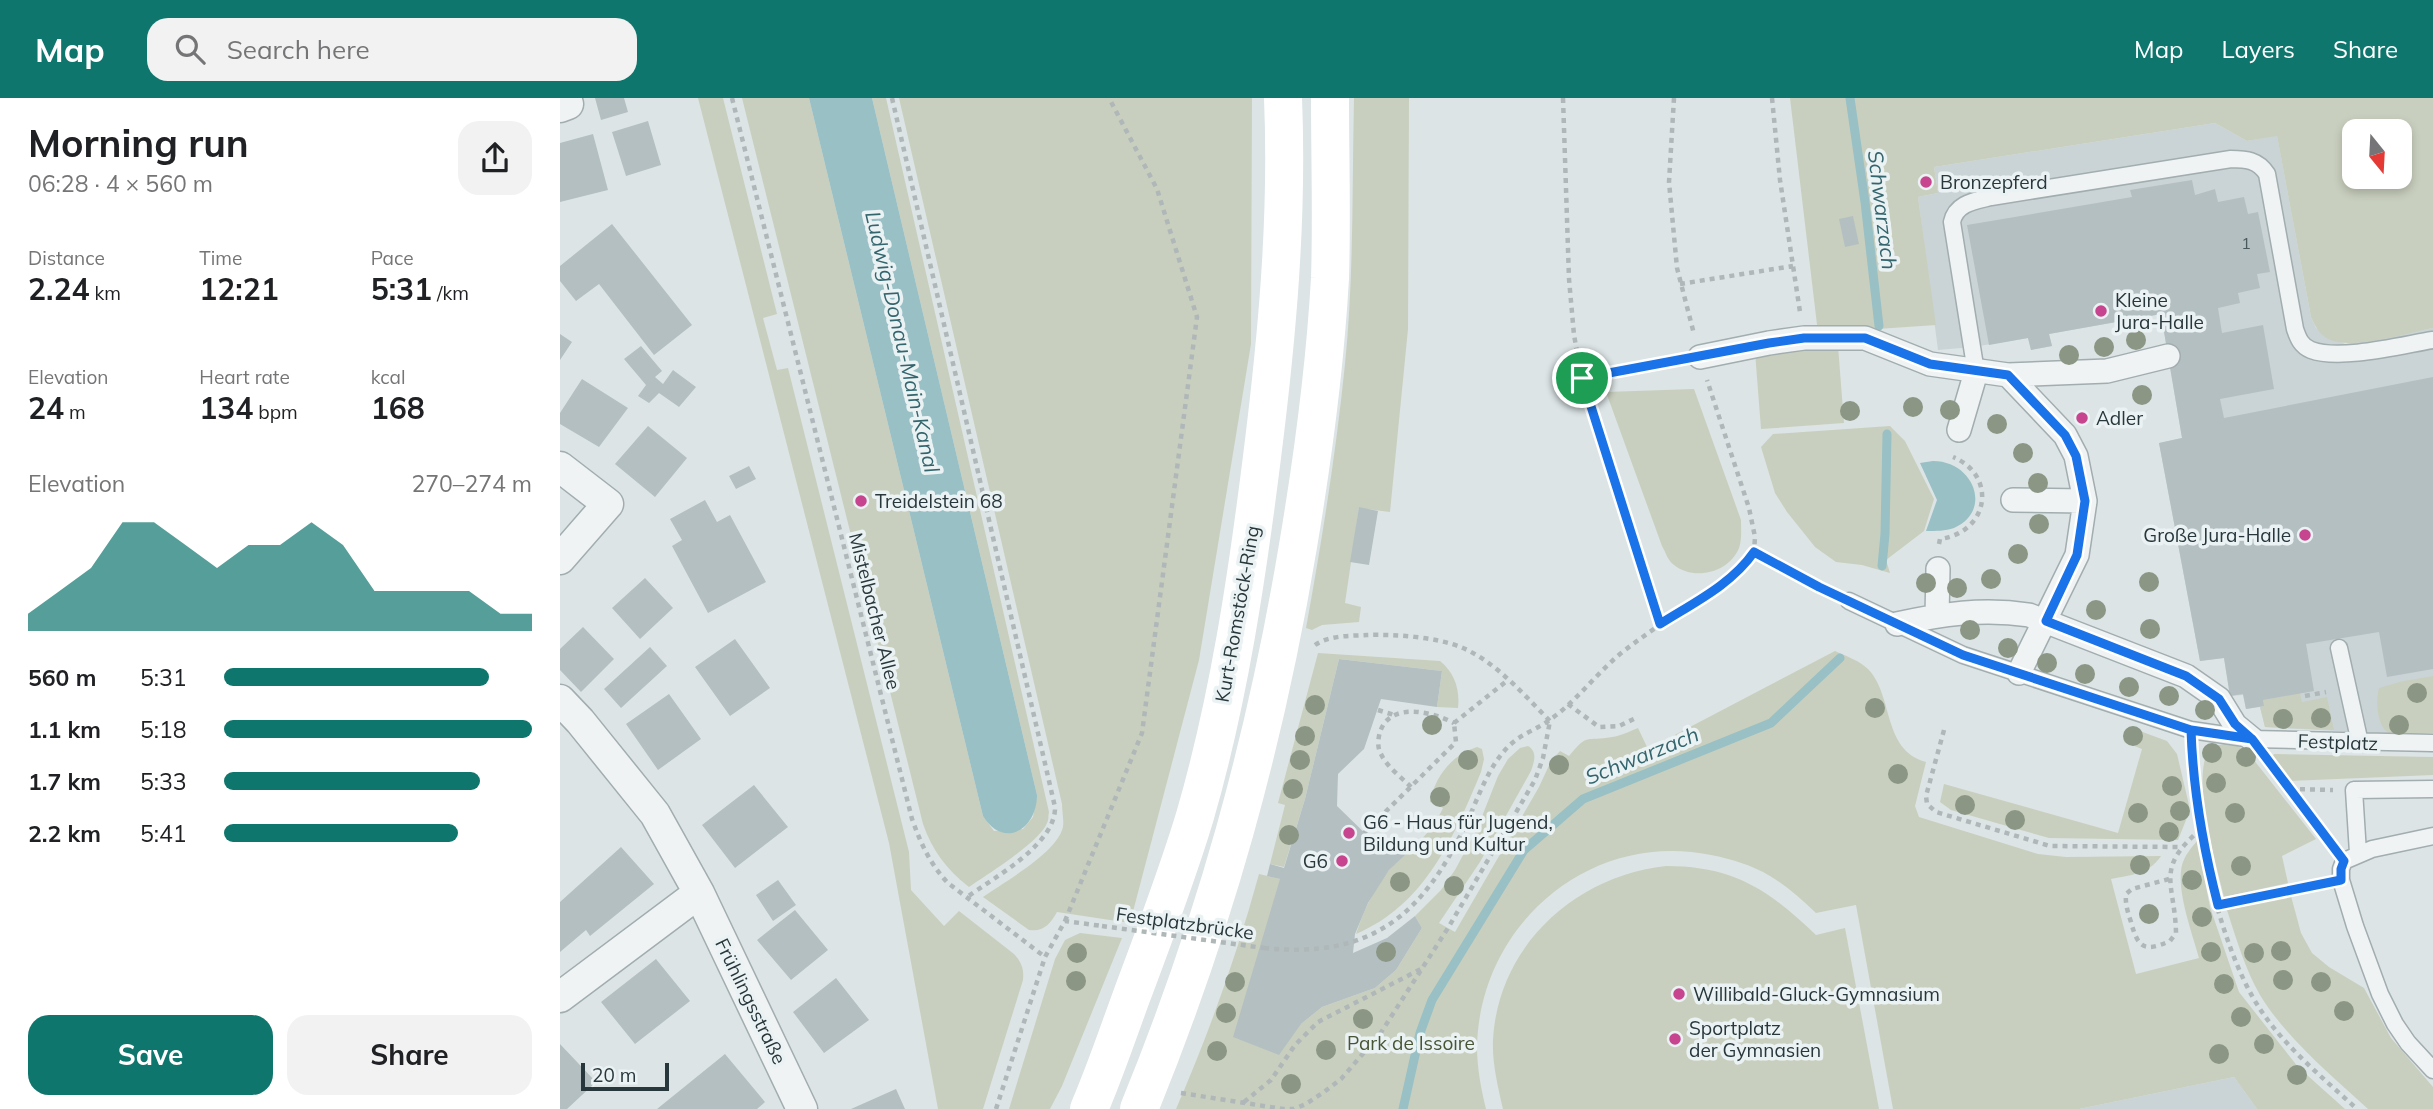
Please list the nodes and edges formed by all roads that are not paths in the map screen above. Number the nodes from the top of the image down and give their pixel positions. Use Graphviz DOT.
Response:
graph roads {
  1 [pos="1283,98"];
  2 [pos="1330,98"];
  3 [pos="2433,340"];
  4 [pos="2168,356"];
  5 [pos="1700,357"];
  6 [pos="1976,372"];
  7 [pos="2008,375"];
  8 [pos="1959,430"];
  9 [pos="560,467"];
  10 [pos="2013,499"];
  11 [pos="2085,501"];
  12 [pos="560,559"];
  13 [pos="1938,569"];
  14 [pos="1849,601"];
  15 [pos="1937,616"];
  16 [pos="2046,621"];
  17 [pos="1896,624"];
  18 [pos="2339,648"];
  19 [pos="2019,673"];
  20 [pos="560,700"];
  21 [pos="2252,739"];
  22 [pos="2360,743"];
  23 [pos="2433,743"];
  24 [pos="2433,789"];
  25 [pos="2433,836"];
  26 [pos="2351,857"];
  27 [pos="699,893"];
  28 [pos="560,997"];
  29 [pos="2433,1070"];
  30 [pos="802,1109"];
  31 [pos="1088,1109"];
  32 [pos="1139,1109"];
  1 -- 31 [label="main road, Kurt-Romstöck-Ring"];
  2 -- 32 [label="main road"];
  3 -- 6 [label="lane"];
  4 -- 7 [label="street"];
  5 -- 6 [label="street"];
  6 -- 7 [label="street"];
  6 -- 8 [label="street"];
  7 -- 11 [label="street"];
  9 -- 12 [label="street"];
  10 -- 11 [label="street"];
  11 -- 16 [label="street"];
  13 -- 15 [label="street"];
  14 -- 17 [label="lane, Festplatz"];
  15 -- 16 [label="street"];
  15 -- 17 [label="street"];
  16 -- 19 [label="street"];
  16 -- 21 [label="street"];
  17 -- 19 [label="lane, Festplatz"];
  18 -- 22 [label="lane"];
  19 -- 21 [label="lane, Festplatz"];
  20 -- 27 [label="street, Frühlingsstraße"];
  21 -- 22 [label="lane, Festplatz"];
  22 -- 23 [label="lane, Festplatz"];
  24 -- 26 [label="lane"];
  25 -- 26 [label="lane"];
  26 -- 29 [label="lane"];
  27 -- 28 [label="street"];
  27 -- 30 [label="street, Frühlingsstraße"];
}
